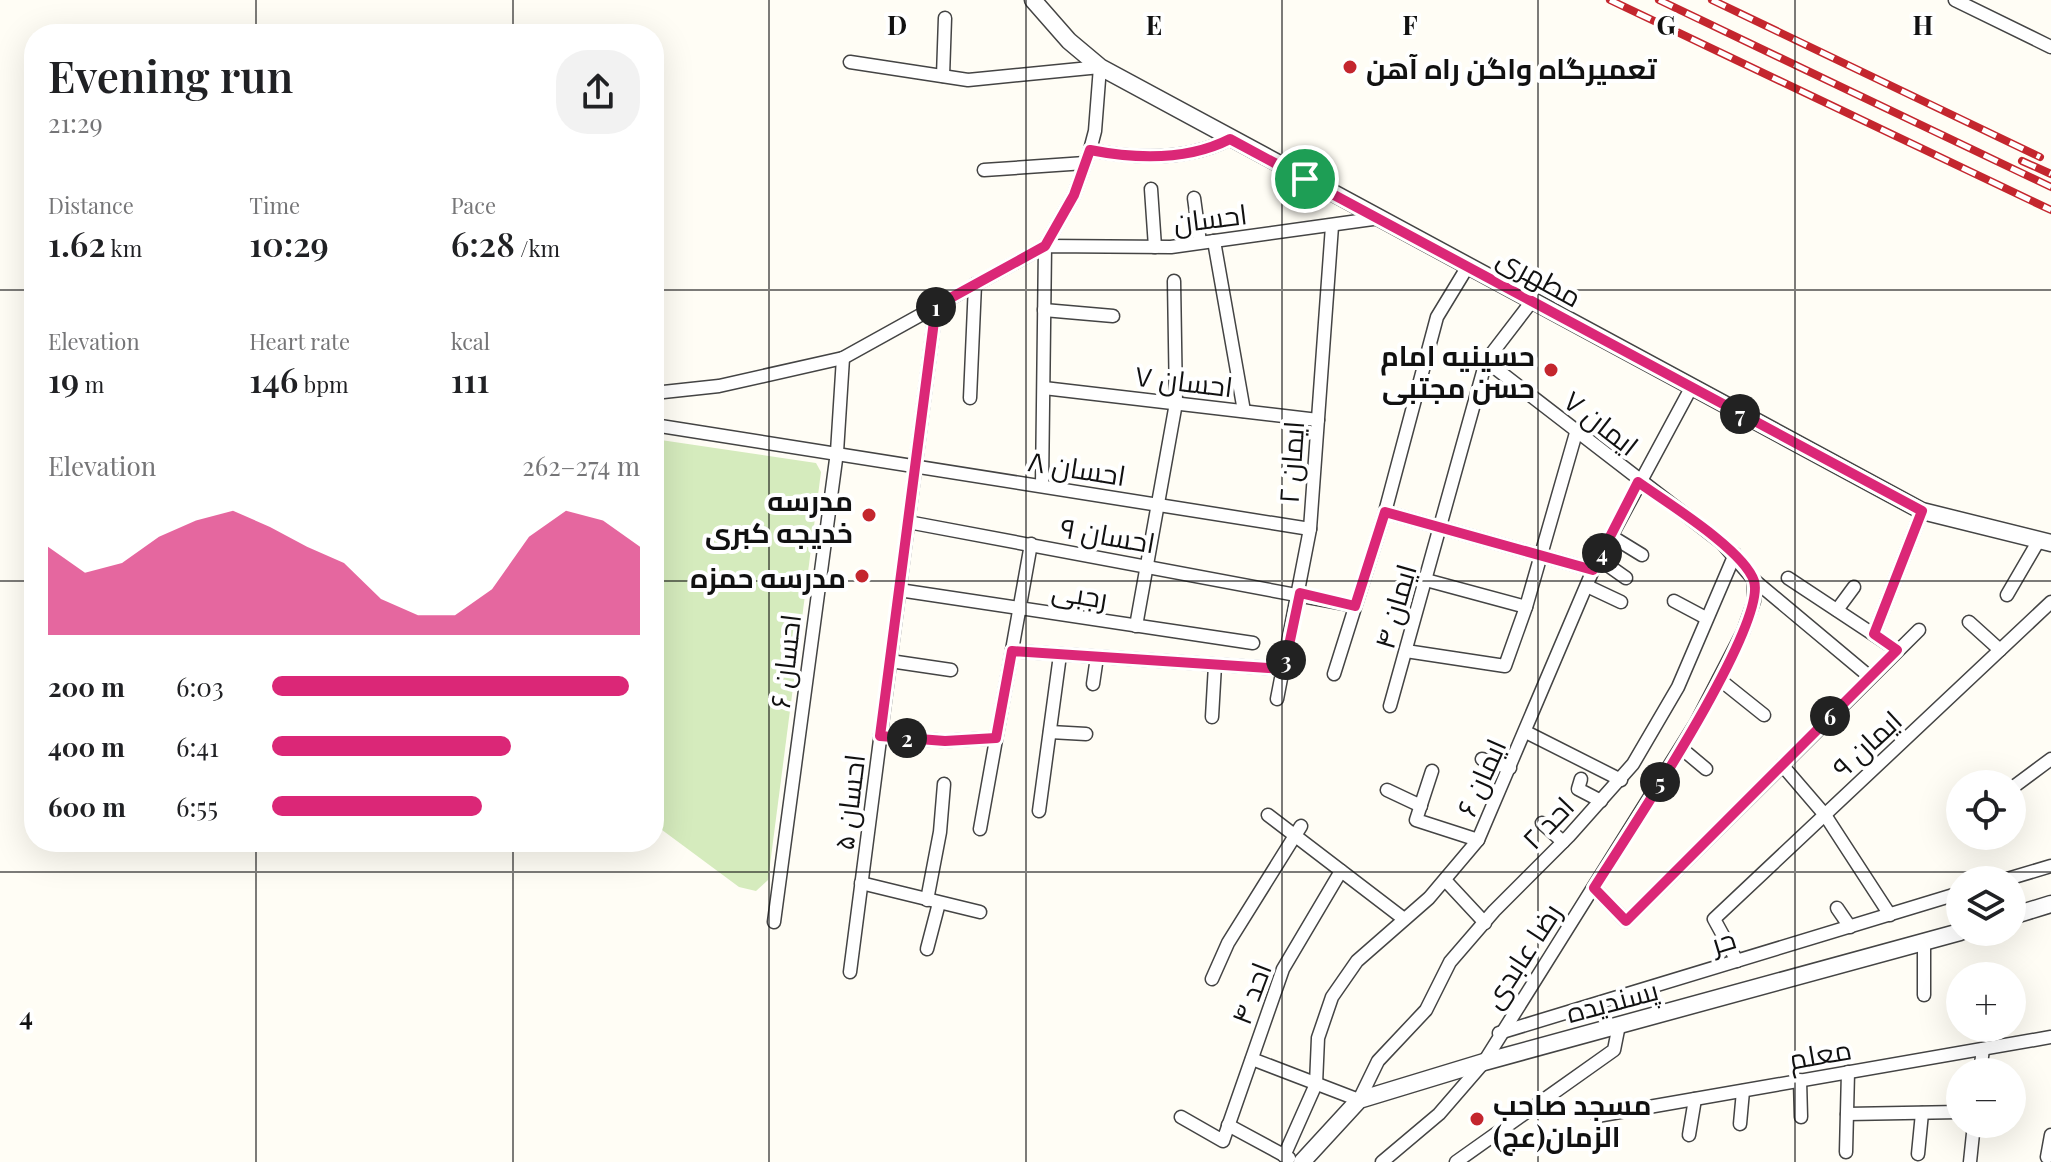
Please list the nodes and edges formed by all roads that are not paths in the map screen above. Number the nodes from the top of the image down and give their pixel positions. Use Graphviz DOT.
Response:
graph roads {
  1 [pos="1033,0"];
  2 [pos="1955,0"];
  3 [pos="945,18"];
  4 [pos="2051,47"];
  5 [pos="850,62"];
  6 [pos="1100,67"];
  7 [pos="943,76"];
  8 [pos="1230,139"];
  9 [pos="1090,150"];
  10 [pos="1085,163"];
  11 [pos="984,170"];
  12 [pos="1151,189"];
  13 [pos="1194,198"];
  14 [pos="1380,218"];
  15 [pos="1332,226"];
  16 [pos="1214,241"];
  17 [pos="1200,242"];
  18 [pos="1045,246"];
  19 [pos="1155,247"];
  20 [pos="1468,266"];
  21 [pos="1174,281"];
  22 [pos="975,284"];
  23 [pos="1532,301"];
  24 [pos="936,306"];
  25 [pos="1044,310"];
  26 [pos="1113,316"];
  27 [pos="843,358"];
  28 [pos="1486,361"];
  29 [pos="1044,388"];
  30 [pos="1691,388"];
  31 [pos="664,392"];
  32 [pos="970,398"];
  33 [pos="1176,403"];
  34 [pos="1244,411"];
  35 [pos="1318,420"];
  36 [pos="664,426"];
  37 [pos="1576,433"];
  38 [pos="837,452"];
  39 [pos="915,465"];
  40 [pos="1638,482"];
  41 [pos="1042,485"];
  42 [pos="1160,504"];
  43 [pos="1922,511"];
  44 [pos="1385,512"];
  45 [pos="908,522"];
  46 [pos="1441,528"];
  47 [pos="1310,529"];
  48 [pos="1611,536"];
  49 [pos="2045,542"];
  50 [pos="1031,544"];
  51 [pos="1735,554"];
  52 [pos="1642,555"];
  53 [pos="1541,556"];
  54 [pos="1596,564"];
  55 [pos="1146,565"];
  56 [pos="1626,578"];
  57 [pos="1788,578"];
  58 [pos="1426,580"];
  59 [pos="1754,580"];
  60 [pos="1587,586"];
  61 [pos="1854,587"];
  62 [pos="899,590"];
  63 [pos="1300,593"];
  64 [pos="2007,595"];
  65 [pos="1674,601"];
  66 [pos="1621,602"];
  67 [pos="2051,602"];
  68 [pos="1355,606"];
  69 [pos="1526,607"];
  70 [pos="1020,608"];
  71 [pos="1837,610"];
  72 [pos="1706,618"];
  73 [pos="1969,622"];
  74 [pos="1136,626"];
  75 [pos="1919,630"];
  76 [pos="1874,634"];
  77 [pos="1253,643"];
  78 [pos="1897,650"];
  79 [pos="2000,650"];
  80 [pos="1012,651"];
  81 [pos="1406,651"];
  82 [pos="1060,655"];
  83 [pos="1097,657"];
  84 [pos="890,661"];
  85 [pos="1215,665"];
  86 [pos="1284,669"];
  87 [pos="951,670"];
  88 [pos="1334,674"];
  89 [pos="1870,677"];
  90 [pos="1719,679"];
  91 [pos="1093,684"];
  92 [pos="1277,699"];
  93 [pos="1390,706"];
  94 [pos="1764,715"];
  95 [pos="1212,717"];
  96 [pos="1050,732"];
  97 [pos="1526,732"];
  98 [pos="1086,734"];
  99 [pos="880,736"];
  100 [pos="996,738"];
  101 [pos="1681,748"];
  102 [pos="1482,759"];
  103 [pos="2051,759"];
  104 [pos="1782,765"];
  105 [pos="1510,768"];
  106 [pos="1706,769"];
  107 [pos="1432,771"];
  108 [pos="2026,778"];
  109 [pos="1581,779"];
  110 [pos="1621,780"];
  111 [pos="944,784"];
  112 [pos="1387,790"];
  113 [pos="1601,801"];
  114 [pos="1421,806"];
  115 [pos="1039,811"];
  116 [pos="1268,815"];
  117 [pos="1825,815"];
  118 [pos="1542,823"];
  119 [pos="980,829"];
  120 [pos="1299,832"];
  121 [pos="1478,840"];
  122 [pos="1563,842"];
  123 [pos="2051,866"];
  124 [pos="1341,871"];
  125 [pos="2026,873"];
  126 [pos="1445,880"];
  127 [pos="861,883"];
  128 [pos="1594,888"];
  129 [pos="1946,900"];
  130 [pos="933,902"];
  131 [pos="2051,904"];
  132 [pos="1837,908"];
  133 [pos="980,912"];
  134 [pos="2026,912"];
  135 [pos="1890,915"];
  136 [pos="1404,919"];
  137 [pos="774,922"];
  138 [pos="1485,923"];
  139 [pos="1850,927"];
  140 [pos="1946,936"];
  141 [pos="1924,942"];
  142 [pos="927,949"];
  143 [pos="1737,961"];
  144 [pos="850,972"];
  145 [pos="1212,979"];
  146 [pos="1924,995"];
  147 [pos="1619,1025"];
  148 [pos="1499,1033"];
  149 [pos="2051,1037"];
  150 [pos="1983,1049"];
  151 [pos="1982,1058"];
  152 [pos="1252,1059"];
  153 [pos="1484,1062"];
  154 [pos="1848,1072"];
  155 [pos="1800,1080"];
  156 [pos="1316,1084"];
  157 [pos="1743,1091"];
  158 [pos="1695,1099"];
  159 [pos="1359,1100"];
  160 [pos="1946,1112"];
  161 [pos="1922,1113"];
  162 [pos="1847,1114"];
  163 [pos="1597,1116"];
  164 [pos="1181,1117"];
  165 [pos="1801,1117"];
  166 [pos="1740,1124"];
  167 [pos="1228,1125"];
  168 [pos="1689,1135"];
  169 [pos="2051,1135"];
  170 [pos="1973,1138"];
  171 [pos="1846,1152"];
  172 [pos="1918,1154"];
  173 [pos="2047,1157"];
  174 [pos="1294,1160"];
  175 [pos="1382,1162"];
  176 [pos="1456,1162"];
  177 [pos="1970,1162"];
  1 -- 6 [label="street, مطهری"];
  2 -- 4 [label="street"];
  3 -- 7 [label="street"];
  5 -- 7 [label="street"];
  6 -- 7 [label="street"];
  6 -- 8 [label="street, مطهری"];
  6 -- 9 [label="street"];
  8 -- 9 [label="street"];
  8 -- 14 [label="street, مطهری"];
  9 -- 10 [label="street"];
  10 -- 11 [label="street"];
  10 -- 18 [label="street"];
  12 -- 19 [label="street"];
  13 -- 17 [label="street"];
  14 -- 15 [label="street, احسان"];
  14 -- 20 [label="street, مطهری"];
  15 -- 16 [label="street, احسان"];
  15 -- 35 [label="street, ایمان ۲"];
  16 -- 17 [label="street, احسان"];
  16 -- 34 [label="street"];
  17 -- 19 [label="street, احسان"];
  18 -- 19 [label="street, احسان"];
  18 -- 22 [label="street"];
  18 -- 25 [label="street"];
  20 -- 23 [label="street, مطهری"];
  20 -- 44 [label="street"];
  21 -- 33 [label="street"];
  22 -- 24 [label="street"];
  22 -- 32 [label="street"];
  23 -- 28 [label="street, ایمان ۴"];
  23 -- 30 [label="street, مطهری"];
  24 -- 27 [label="street"];
  24 -- 39 [label="street, احسان ۵"];
  25 -- 26 [label="street"];
  25 -- 29 [label="street"];
  27 -- 31 [label="street"];
  27 -- 38 [label="street, احسان ۶"];
  28 -- 37 [label="street, ایمان ۷"];
  28 -- 46 [label="street, ایمان ۴"];
  29 -- 33 [label="street, احسان ۷"];
  29 -- 41 [label="street"];
  30 -- 40 [label="street, ایمان ۶"];
  30 -- 43 [label="street, مطهری"];
  33 -- 34 [label="street, احسان ۷"];
  33 -- 42 [label="street"];
  34 -- 35 [label="street, احسان ۷"];
  35 -- 47 [label="street, ایمان ۲"];
  36 -- 38 [label="street, احسان ۸"];
  37 -- 40 [label="street, ایمان ۷"];
  37 -- 53 [label="street"];
  38 -- 39 [label="street, احسان ۸"];
  38 -- 137 [label="street, احسان ۶"];
  39 -- 41 [label="street, احسان ۸"];
  39 -- 45 [label="street, احسان ۵"];
  40 -- 48 [label="street, ایمان ۶"];
  40 -- 51 [label="street, ایمان ۷"];
  41 -- 42 [label="street, احسان ۸"];
  42 -- 47 [label="street, احسان ۸"];
  42 -- 55 [label="street"];
  43 -- 49 [label="street, مطهری"];
  43 -- 76 [label="street"];
  44 -- 46 [label="street"];
  44 -- 68 [label="street"];
  45 -- 50 [label="street, احسان ۹"];
  45 -- 62 [label="street, احسان ۵"];
  46 -- 53 [label="street"];
  46 -- 58 [label="street, ایمان ۴"];
  47 -- 63 [label="street, ایمان ۲"];
  48 -- 52 [label="street"];
  48 -- 54 [label="street, ایمان ۶"];
  49 -- 64 [label="street"];
  50 -- 55 [label="street, احسان ۹"];
  50 -- 70 [label="street"];
  51 -- 59 [label="street, ایمان ۷"];
  51 -- 72 [label="street, احد ۲"];
  53 -- 54 [label="street"];
  53 -- 69 [label="street"];
  54 -- 56 [label="street"];
  54 -- 60 [label="street, ایمان ۶"];
  55 -- 63 [label="street, احسان ۹"];
  55 -- 74 [label="street"];
  57 -- 71 [label="street"];
  58 -- 69 [label="street"];
  58 -- 81 [label="street, ایمان ۴"];
  59 -- 89 [label="street, ایمان ۷"];
  59 -- 90 [label="street, رضا عابدی"];
  60 -- 66 [label="street"];
  60 -- 97 [label="street, ایمان ۶"];
  61 -- 71 [label="street"];
  62 -- 70 [label="street, رجبی"];
  62 -- 84 [label="street, احسان ۵"];
  63 -- 68 [label="street, احسان ۹"];
  63 -- 86 [label="street, ایمان ۲"];
  65 -- 72 [label="street"];
  67 -- 79 [label="street, ایمان ۹"];
  68 -- 88 [label="street"];
  69 -- 81 [label="street"];
  70 -- 74 [label="street, رجبی"];
  70 -- 80 [label="street"];
  71 -- 76 [label="street"];
  72 -- 110 [label="street, احد ۲"];
  73 -- 79 [label="street"];
  74 -- 77 [label="street, رجبی"];
  75 -- 78 [label="street"];
  76 -- 78 [label="street"];
  78 -- 89 [label="street"];
  79 -- 117 [label="street, ایمان ۹"];
  80 -- 82 [label="street"];
  80 -- 100 [label="street"];
  81 -- 93 [label="street, ایمان ۴"];
  82 -- 83 [label="street"];
  82 -- 96 [label="street"];
  83 -- 85 [label="street"];
  83 -- 91 [label="street"];
  84 -- 87 [label="street"];
  84 -- 99 [label="street, احسان ۵"];
  85 -- 86 [label="street"];
  85 -- 95 [label="street"];
  86 -- 92 [label="street, ایمان ۲"];
  89 -- 104 [label="street"];
  90 -- 94 [label="street"];
  90 -- 101 [label="street, رضا عابدی"];
  96 -- 98 [label="street"];
  96 -- 115 [label="street"];
  97 -- 105 [label="street, ایمان ۶"];
  97 -- 110 [label="street"];
  99 -- 100 [label="street"];
  99 -- 127 [label="street, احسان ۵"];
  100 -- 119 [label="street"];
  101 -- 106 [label="street"];
  101 -- 128 [label="street, رضا عابدی"];
  102 -- 105 [label="street"];
  103 -- 108 [label="street"];
  104 -- 117 [label="street"];
  104 -- 128 [label="street"];
  105 -- 121 [label="street, ایمان ۶"];
  107 -- 114 [label="street"];
  109 -- 113 [label="street"];
  110 -- 113 [label="street, احد ۲"];
  111 -- 130 [label="street"];
  112 -- 114 [label="street"];
  113 -- 122 [label="street, احد ۲"];
  114 -- 121 [label="street"];
  116 -- 120 [label="street"];
  117 -- 135 [label="street"];
  117 -- 143 [label="street, ایمان ۹"];
  118 -- 122 [label="street"];
  120 -- 124 [label="street"];
  120 -- 145 [label="street"];
  121 -- 126 [label="street, ایمان ۶"];
  122 -- 138 [label="street, احد ۲"];
  123 -- 125 [label="street"];
  124 -- 136 [label="street"];
  124 -- 152 [label="street, احد ۴"];
  126 -- 136 [label="street, ایمان ۶"];
  126 -- 138 [label="street"];
  127 -- 130 [label="street"];
  127 -- 144 [label="street, احسان ۵"];
  128 -- 148 [label="street, رضا عابدی"];
  129 -- 135 [label="street, حر"];
  130 -- 133 [label="street"];
  130 -- 142 [label="street"];
  131 -- 134 [label="street"];
  132 -- 139 [label="street"];
  135 -- 139 [label="street, حر"];
  136 -- 156 [label="street, ایمان ۶"];
  138 -- 159 [label="street, احد ۲"];
  139 -- 143 [label="street, حر"];
  140 -- 141 [label="street, پسندیده"];
  141 -- 146 [label="street"];
  141 -- 147 [label="street, پسندیده"];
  143 -- 148 [label="street, حر"];
  147 -- 153 [label="street, پسندیده"];
  147 -- 176 [label="street"];
  148 -- 153 [label="street, رضا عابدی"];
  149 -- 150 [label="street, معلم"];
  150 -- 151 [label="street"];
  150 -- 154 [label="street, معلم"];
  152 -- 156 [label="street"];
  152 -- 167 [label="street, احد ۴"];
  153 -- 159 [label="street, پسندیده"];
  153 -- 175 [label="street, رضا عابدی"];
  154 -- 155 [label="street, معلم"];
  154 -- 162 [label="street"];
  155 -- 157 [label="street, معلم"];
  155 -- 165 [label="street"];
  156 -- 159 [label="street"];
  156 -- 174 [label="street, ایمان ۶"];
  157 -- 158 [label="street, معلم"];
  157 -- 166 [label="street"];
  158 -- 163 [label="street, معلم"];
  158 -- 168 [label="street"];
  159 -- 174 [label="street"];
  160 -- 161 [label="street"];
  161 -- 162 [label="street"];
  161 -- 172 [label="street"];
  162 -- 171 [label="street"];
  164 -- 167 [label="street, احد ۴"];
  167 -- 174 [label="street"];
  169 -- 173 [label="street"];
  170 -- 177 [label="street"];
}
